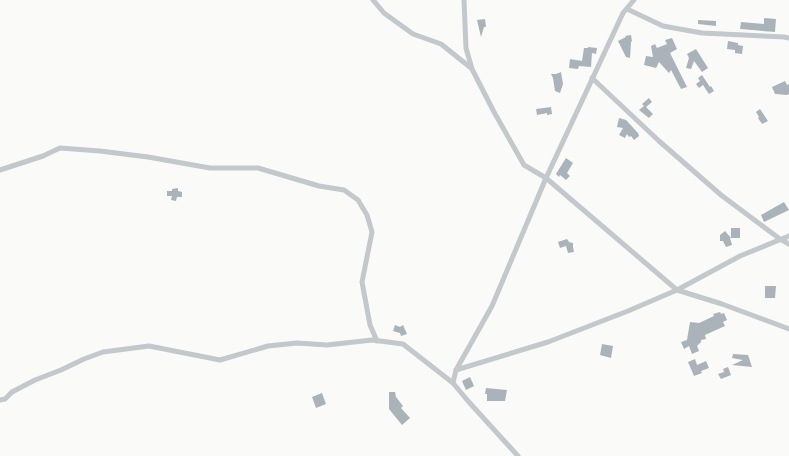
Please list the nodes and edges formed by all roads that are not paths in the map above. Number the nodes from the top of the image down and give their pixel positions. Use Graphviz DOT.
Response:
graph roads {
  1 [pos="373,0"];
  2 [pos="464,0"];
  3 [pos="634,0"];
  4 [pos="627,9"];
  5 [pos="789,38"];
  6 [pos="472,69"];
  7 [pos="592,78"];
  8 [pos="0,170"];
  9 [pos="546,178"];
  10 [pos="789,236"];
  11 [pos="780,239"];
  12 [pos="789,244"];
  13 [pos="677,290"];
  14 [pos="789,329"];
  15 [pos="377,341"];
  16 [pos="456,370"];
  17 [pos="453,383"];
  18 [pos="0,400"];
  19 [pos="518,456"];
  1 -- 6 [label="street"];
  2 -- 6 [label="street"];
  3 -- 4 [label="street"];
  4 -- 5 [label="street"];
  4 -- 7 [label="street"];
  6 -- 9 [label="street"];
  7 -- 9 [label="street"];
  7 -- 11 [label="street"];
  8 -- 15 [label="street"];
  9 -- 13 [label="street"];
  9 -- 16 [label="street"];
  10 -- 11 [label="street"];
  11 -- 12 [label="street"];
  11 -- 13 [label="street"];
  13 -- 14 [label="street"];
  13 -- 16 [label="street"];
  15 -- 17 [label="street"];
  15 -- 18 [label="street"];
  16 -- 17 [label="street"];
  17 -- 19 [label="street"];
}
